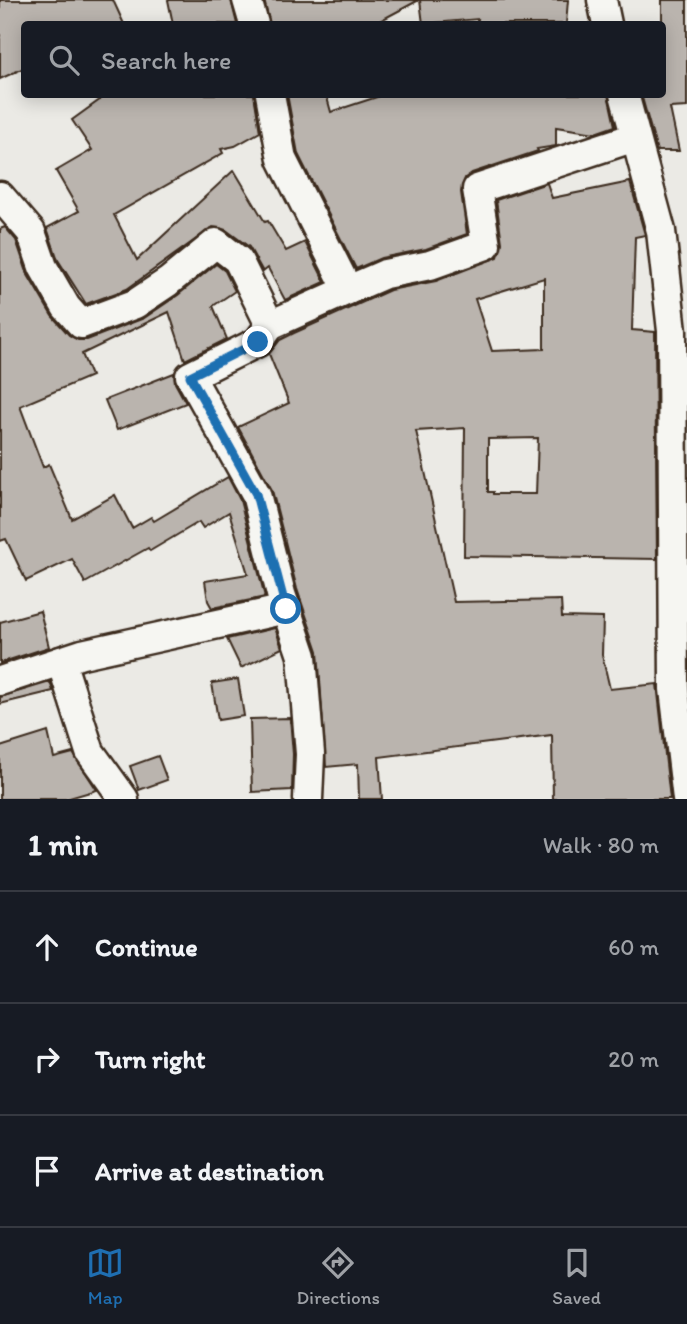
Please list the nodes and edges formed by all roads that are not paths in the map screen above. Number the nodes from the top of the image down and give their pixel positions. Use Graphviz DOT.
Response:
graph roads {
  1 [pos="247,0"];
  2 [pos="602,0"];
  3 [pos="253,21"];
  4 [pos="606,21"];
  5 [pos="271,98"];
  6 [pos="625,98"];
  7 [pos="635,137"];
  8 [pos="0,196"];
  9 [pos="348,290"];
  10 [pos="270,325"];
  11 [pos="681,561"];
  12 [pos="286,609"];
  13 [pos="61,661"];
  14 [pos="0,681"];
  15 [pos="684,744"];
  16 [pos="124,799"];
  17 [pos="308,799"];
  18 [pos="687,799"];
  1 -- 3 [label="street"];
  2 -- 4 [label="street"];
  5 -- 9 [label="street"];
  6 -- 7 [label="street"];
  7 -- 9 [label="street"];
  7 -- 11 [label="street"];
  8 -- 10 [label="street"];
  9 -- 10 [label="street"];
  10 -- 12 [label="street"];
  11 -- 15 [label="street"];
  12 -- 13 [label="street"];
  12 -- 17 [label="street"];
  13 -- 14 [label="street"];
  13 -- 16 [label="street"];
  15 -- 18 [label="street"];
}
